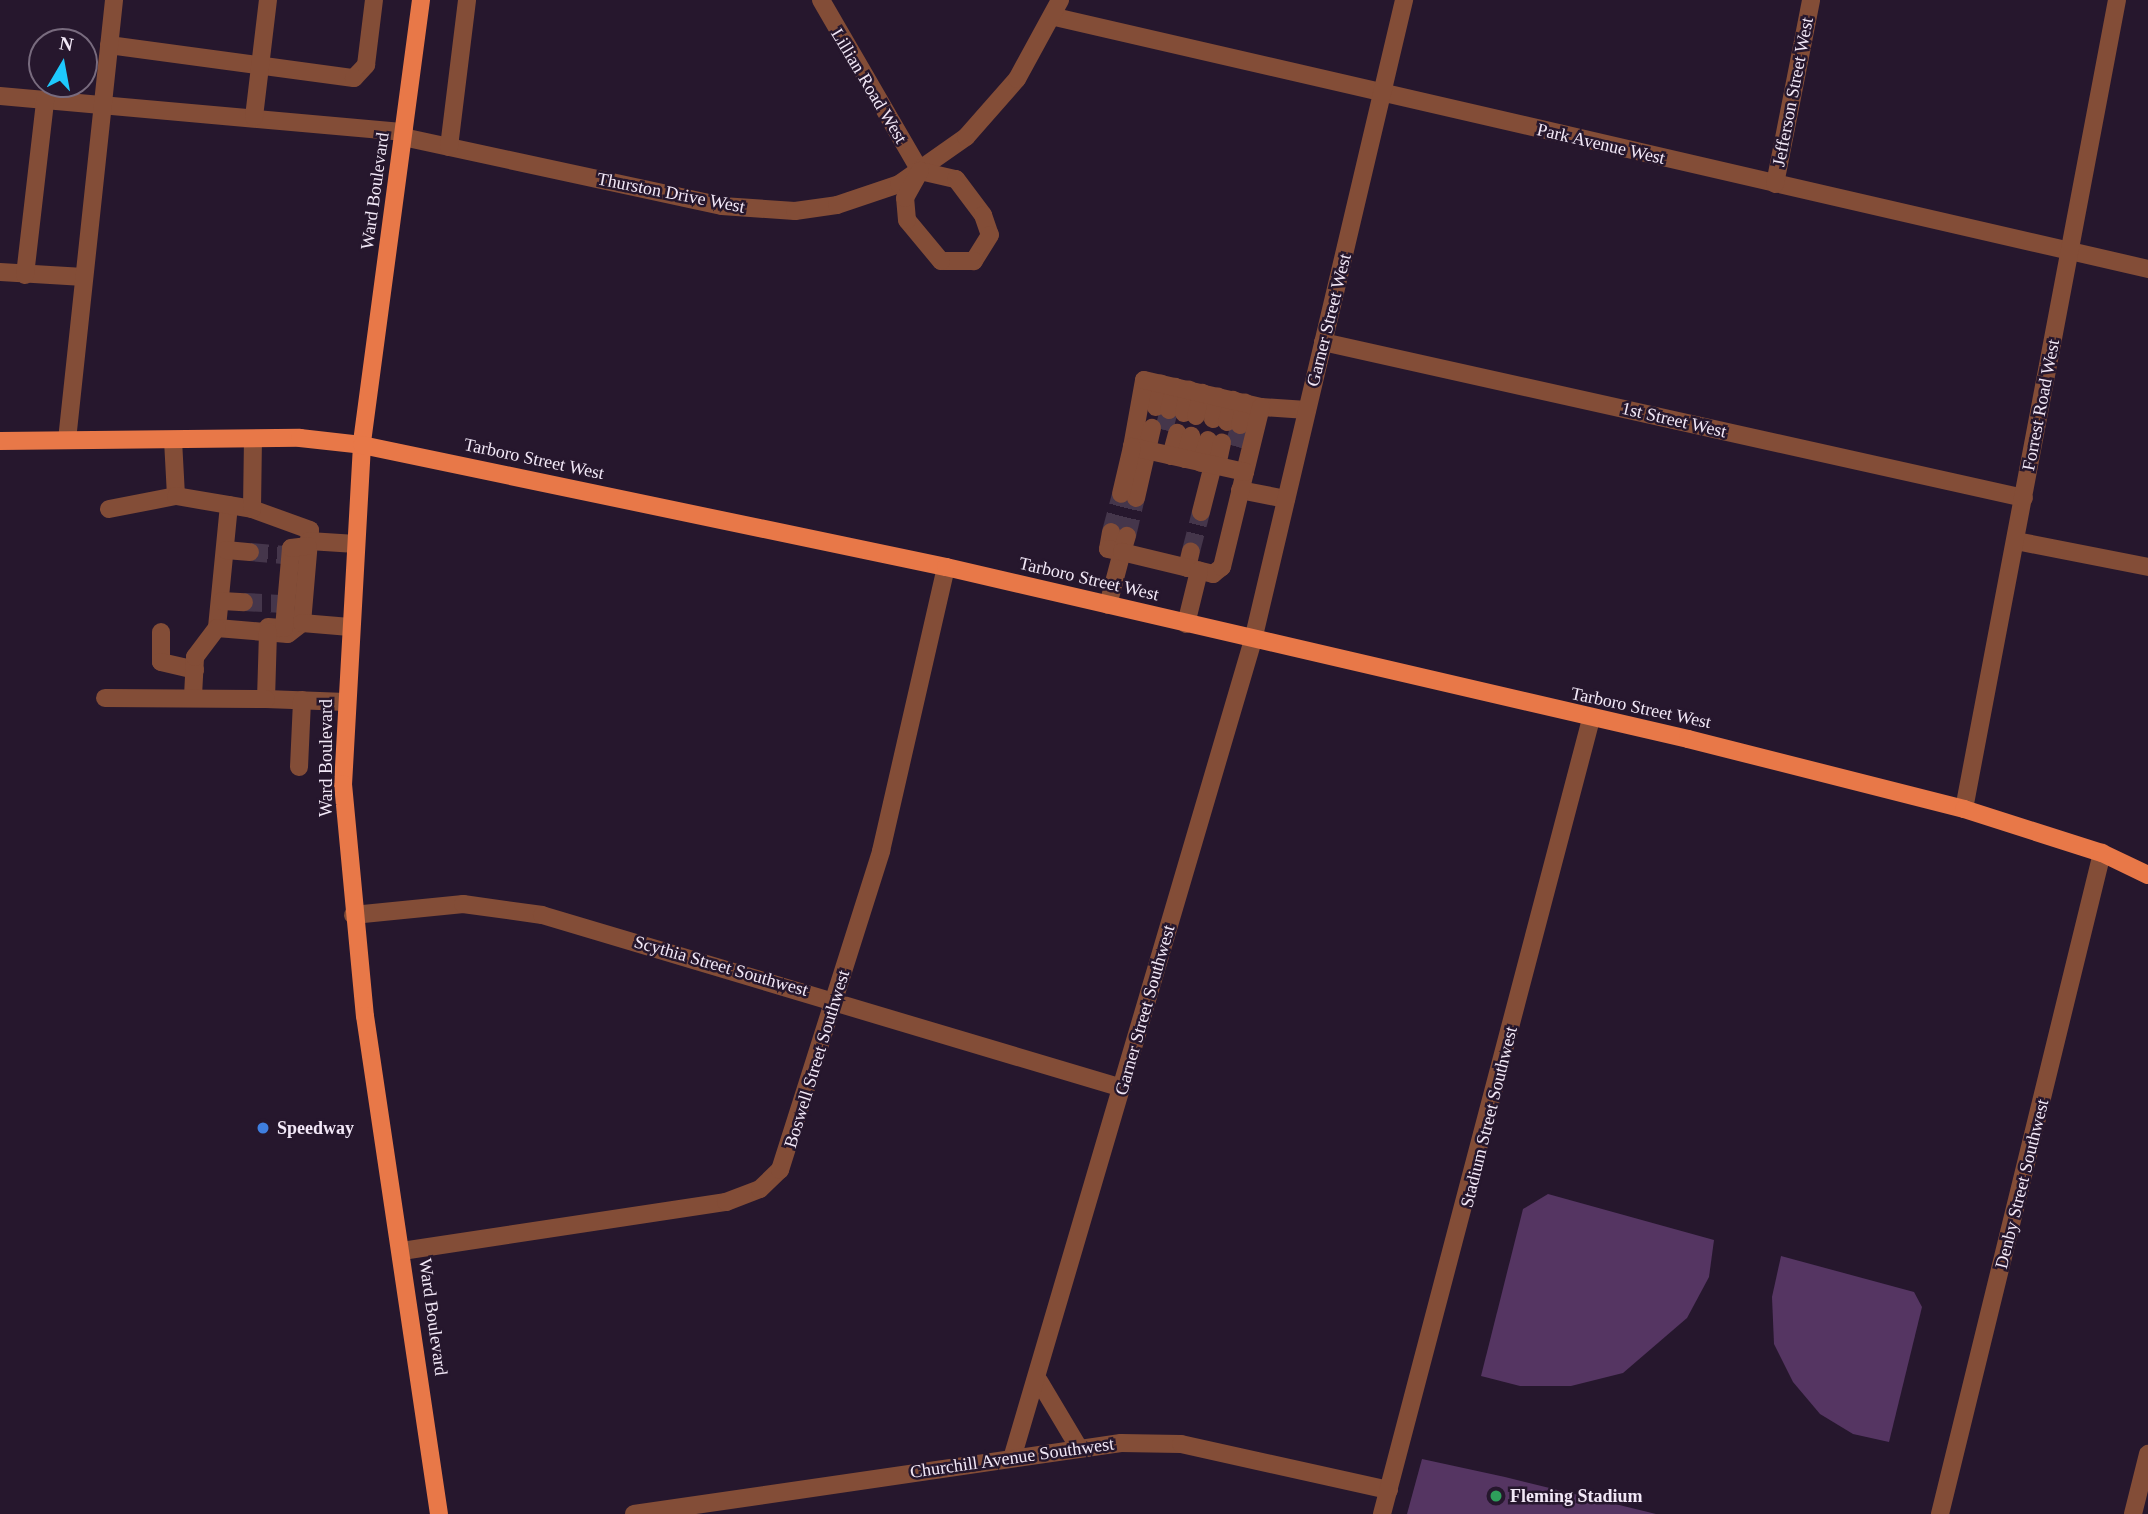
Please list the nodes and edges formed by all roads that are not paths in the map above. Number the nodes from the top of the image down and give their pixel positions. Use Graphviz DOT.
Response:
graph roads {
  1 [pos="114,0"];
  2 [pos="268,0"];
  3 [pos="374,0"];
  4 [pos="421,0"];
  5 [pos="467,0"];
  6 [pos="821,0"];
  7 [pos="1404,0"];
  8 [pos="1811,0"];
  9 [pos="2117,0"];
  10 [pos="1057,9"];
  11 [pos="109,46"];
  12 [pos="260,68"];
  13 [pos="0,96"];
  14 [pos="1384,96"];
  15 [pos="45,101"];
  16 [pos="102,105"];
  17 [pos="254,117"];
  18 [pos="403,135"];
  19 [pos="449,147"];
  20 [pos="920,171"];
  21 [pos="1775,184"];
  22 [pos="2070,251"];
  23 [pos="2148,269"];
  24 [pos="0,272"];
  25 [pos="24,275"];
  26 [pos="84,277"];
  27 [pos="1324,342"];
  28 [pos="1210,395"];
  29 [pos="1307,410"];
  30 [pos="1198,416"];
  31 [pos="1193,437"];
  32 [pos="253,439"];
  33 [pos="66,440"];
  34 [pos="173,440"];
  35 [pos="0,441"];
  36 [pos="362,445"];
  37 [pos="1194,462"];
  38 [pos="176,496"];
  39 [pos="1129,496"];
  40 [pos="2024,498"];
  41 [pos="1286,499"];
  42 [pos="229,505"];
  43 [pos="109,509"];
  44 [pos="252,509"];
  45 [pos="1201,512"];
  46 [pos="2016,541"];
  47 [pos="356,544"];
  48 [pos="226,550"];
  49 [pos="300,551"];
  50 [pos="250,552"];
  51 [pos="1192,563"];
  52 [pos="946,566"];
  53 [pos="2148,567"];
  54 [pos="222,601"];
  55 [pos="244,602"];
  56 [pos="1108,605"];
  57 [pos="293,609"];
  58 [pos="1186,624"];
  59 [pos="351,627"];
  60 [pos="217,628"];
  61 [pos="161,632"];
  62 [pos="262,632"];
  63 [pos="1253,640"];
  64 [pos="194,670"];
  65 [pos="193,696"];
  66 [pos="104,698"];
  67 [pos="267,699"];
  68 [pos="302,700"];
  69 [pos="346,702"];
  70 [pos="1591,719"];
  71 [pos="299,767"];
  72 [pos="1964,809"];
  73 [pos="2102,853"];
  74 [pos="2148,875"];
  75 [pos="353,915"];
  76 [pos="835,998"];
  77 [pos="1122,1088"];
  78 [pos="402,1251"];
  79 [pos="1038,1381"];
  80 [pos="1079,1448"];
  81 [pos="2148,1454"];
  82 [pos="1013,1455"];
  83 [pos="1389,1490"];
  84 [pos="439,1514"];
  85 [pos="634,1514"];
  86 [pos="1382,1514"];
  87 [pos="1940,1514"];
  88 [pos="2133,1514"];
  1 -- 11 [label="street"];
  2 -- 12 [label="street"];
  3 -- 12 [label="street"];
  4 -- 18 [label="main road, Ward Boulevard"];
  5 -- 19 [label="street"];
  6 -- 20 [label="street, Lillian Road West"];
  7 -- 14 [label="street, Garner Street West"];
  8 -- 21 [label="street, Jefferson Street West"];
  9 -- 22 [label="street, Forrest Road West"];
  10 -- 14 [label="street, Park Avenue West"];
  10 -- 20 [label="street, Thurston Drive West"];
  11 -- 12 [label="street"];
  11 -- 16 [label="street"];
  12 -- 17 [label="street"];
  13 -- 15 [label="street, Thurston Drive West"];
  14 -- 21 [label="street, Park Avenue West"];
  14 -- 27 [label="street, Garner Street West"];
  15 -- 16 [label="street, Thurston Drive West"];
  15 -- 25 [label="street"];
  16 -- 17 [label="street, Thurston Drive West"];
  16 -- 26 [label="street"];
  17 -- 18 [label="street, Thurston Drive West"];
  18 -- 19 [label="street, Thurston Drive West"];
  18 -- 36 [label="main road, Ward Boulevard"];
  19 -- 20 [label="street, Thurston Drive West"];
  20 -- 20 [label="street"];
  21 -- 22 [label="street, Park Avenue West"];
  22 -- 23 [label="street, Park Avenue West"];
  22 -- 40 [label="street, Forrest Road West"];
  24 -- 25 [label="street"];
  25 -- 26 [label="street"];
  26 -- 33 [label="street"];
  27 -- 29 [label="street, Garner Street West"];
  27 -- 40 [label="street, 1st Street West"];
  28 -- 29 [label="street"];
  28 -- 30 [label="street"];
  28 -- 30 [label="street"];
  28 -- 30 [label="street"];
  28 -- 30 [label="street"];
  28 -- 37 [label="street"];
  28 -- 37 [label="street"];
  29 -- 41 [label="street, Garner Street West"];
  31 -- 37 [label="street"];
  31 -- 37 [label="street"];
  31 -- 37 [label="street"];
  31 -- 37 [label="street"];
  32 -- 34 [label="main road, Tarboro Street West"];
  32 -- 36 [label="main road, Tarboro Street West"];
  32 -- 44 [label="street"];
  33 -- 34 [label="main road, Tarboro Street West"];
  33 -- 35 [label="main road, Tarboro Street West"];
  34 -- 38 [label="street"];
  36 -- 47 [label="main road, Ward Boulevard"];
  36 -- 52 [label="main road, Tarboro Street West"];
  37 -- 39 [label="street"];
  37 -- 41 [label="street"];
  37 -- 45 [label="street"];
  37 -- 51 [label="street"];
  38 -- 42 [label="street"];
  38 -- 43 [label="street"];
  40 -- 46 [label="street, Forrest Road West"];
  41 -- 63 [label="street, Garner Street West"];
  42 -- 44 [label="street"];
  42 -- 48 [label="street"];
  44 -- 49 [label="street"];
  46 -- 53 [label="street"];
  46 -- 72 [label="street, Forrest Road West"];
  47 -- 49 [label="street"];
  47 -- 59 [label="main road, Ward Boulevard"];
  48 -- 50 [label="street"];
  48 -- 54 [label="street"];
  49 -- 57 [label="street"];
  51 -- 56 [label="street"];
  51 -- 58 [label="street"];
  52 -- 56 [label="main road, Tarboro Street West"];
  52 -- 76 [label="street, Boswell Street Southwest"];
  54 -- 55 [label="street"];
  54 -- 60 [label="street"];
  56 -- 58 [label="main road, Tarboro Street West"];
  57 -- 59 [label="street"];
  57 -- 62 [label="street"];
  57 -- 62 [label="street"];
  58 -- 63 [label="main road, Tarboro Street West"];
  59 -- 69 [label="main road, Ward Boulevard"];
  60 -- 62 [label="street"];
  60 -- 64 [label="street"];
  61 -- 64 [label="street"];
  62 -- 67 [label="street"];
  63 -- 70 [label="main road, Tarboro Street West"];
  63 -- 77 [label="street, Garner Street Southwest"];
  64 -- 65 [label="street"];
  65 -- 66 [label="street"];
  65 -- 67 [label="street"];
  67 -- 68 [label="street"];
  68 -- 69 [label="street"];
  68 -- 71 [label="street"];
  69 -- 75 [label="main road, Ward Boulevard"];
  70 -- 72 [label="main road, Tarboro Street West"];
  70 -- 83 [label="street, Stadium Street Southwest"];
  72 -- 73 [label="main road, Tarboro Street West"];
  73 -- 74 [label="main road, Tarboro Street West"];
  73 -- 87 [label="street, Denby Street Southwest"];
  75 -- 76 [label="street, Scythia Street Southwest"];
  75 -- 78 [label="main road, Ward Boulevard"];
  76 -- 77 [label="street, Scythia Street Southwest"];
  76 -- 78 [label="street, Boswell Street Southwest"];
  77 -- 79 [label="street, Garner Street Southwest"];
  78 -- 84 [label="main road, Ward Boulevard"];
  79 -- 80 [label="street"];
  79 -- 82 [label="street, Garner Street Southwest"];
  80 -- 82 [label="street, Churchill Avenue Southwest"];
  80 -- 83 [label="street, Churchill Avenue Southwest"];
  81 -- 88 [label="street"];
  82 -- 85 [label="street, Churchill Avenue Southwest"];
  83 -- 86 [label="street, Stadium Street Southwest"];
}
